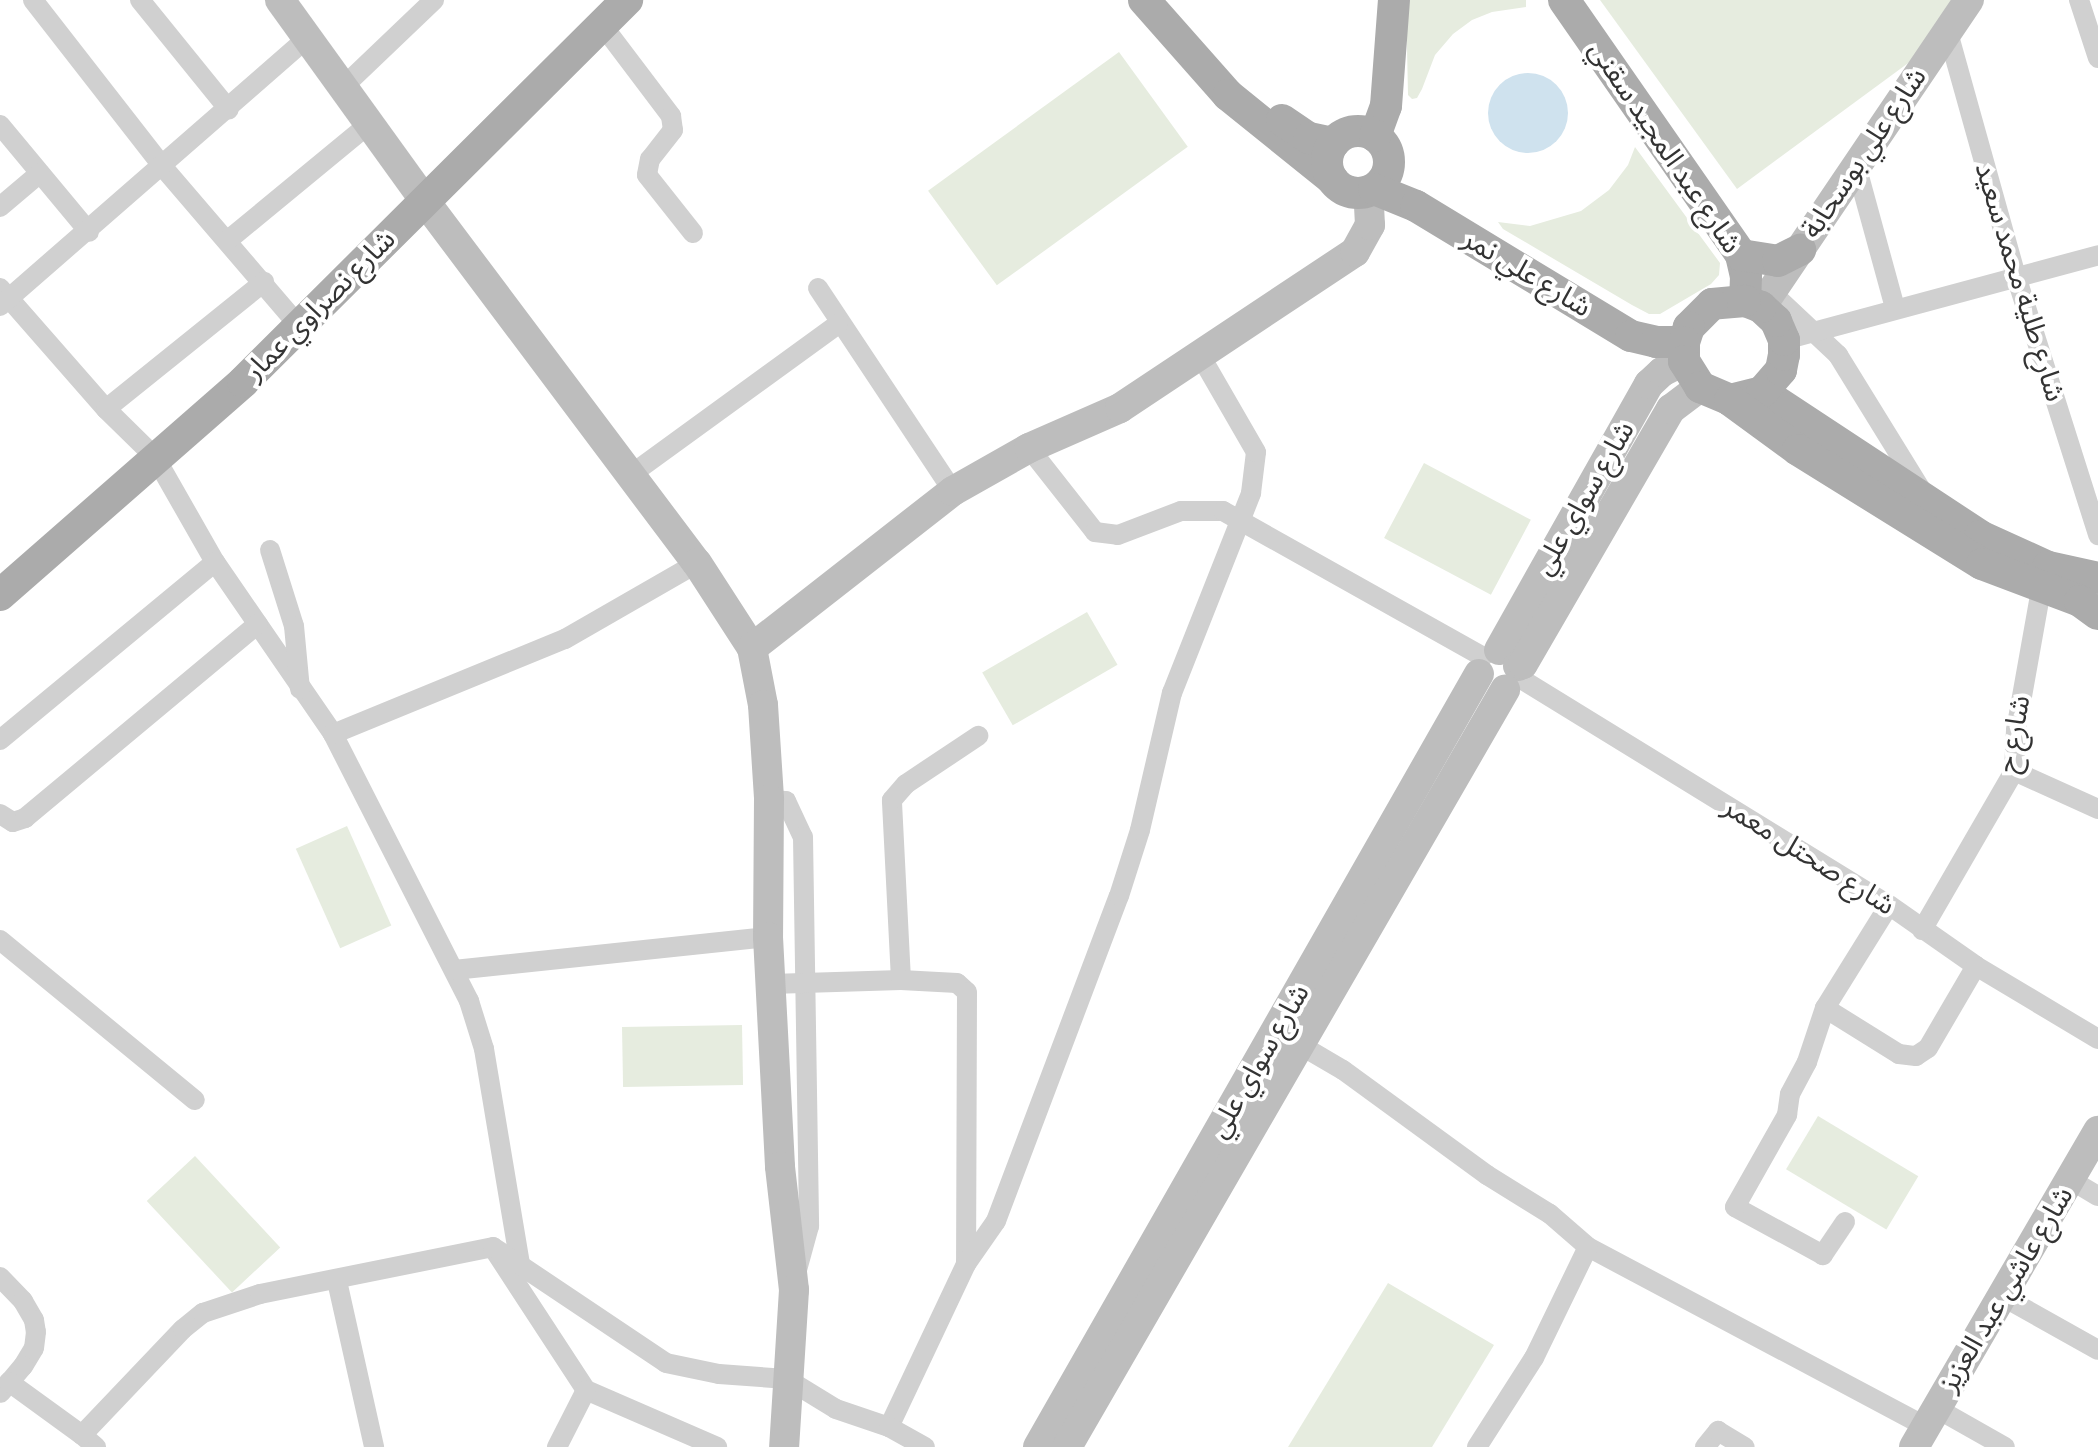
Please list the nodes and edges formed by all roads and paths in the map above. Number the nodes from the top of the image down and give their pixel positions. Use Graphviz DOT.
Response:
graph roads {
  1 [pos="33,0"];
  2 [pos="140,0"];
  3 [pos="280,0"];
  4 [pos="434,0"];
  5 [pos="627,0"];
  6 [pos="1144,0"];
  7 [pos="1166,0"];
  8 [pos="1394,0"];
  9 [pos="1564,0"];
  10 [pos="1969,0"];
  11 [pos="2081,0"];
  12 [pos="603,26"];
  13 [pos="1947,29"];
  14 [pos="307,38"];
  15 [pos="2098,58"];
  16 [pos="343,87"];
  17 [pos="229,110"];
  18 [pos="369,124"];
  19 [pos="0,125"];
  20 [pos="1375,136"];
  21 [pos="1333,143"];
  22 [pos="162,166"];
  23 [pos="1857,169"];
  24 [pos="40,173"];
  25 [pos="1354,187"];
  26 [pos="424,200"];
  27 [pos="0,207"];
  28 [pos="89,232"];
  29 [pos="693,233"];
  30 [pos="227,241"];
  31 [pos="1800,250"];
  32 [pos="1741,255"];
  33 [pos="2098,255"];
  34 [pos="2016,276"];
  35 [pos="264,282"];
  36 [pos="818,288"];
  37 [pos="3,298"];
  38 [pos="1759,300"];
  39 [pos="1895,308"];
  40 [pos="838,324"];
  41 [pos="300,327"];
  42 [pos="1815,332"];
  43 [pos="1784,340"];
  44 [pos="1200,355"];
  45 [pos="1689,363"];
  46 [pos="1762,392"];
  47 [pos="1730,400"];
  48 [pos="106,409"];
  49 [pos="1029,448"];
  50 [pos="155,457"];
  51 [pos="629,476"];
  52 [pos="953,491"];
  53 [pos="1932,508"];
  54 [pos="1238,520"];
  55 [pos="2098,535"];
  56 [pos="270,550"];
  57 [pos="215,562"];
  58 [pos="697,563"];
  59 [pos="2044,576"];
  60 [pos="2098,578"];
  61 [pos="0,595"];
  62 [pos="2098,614"];
  63 [pos="258,624"];
  64 [pos="752,648"];
  65 [pos="1500,669"];
  66 [pos="300,689"];
  67 [pos="333,734"];
  68 [pos="978,736"];
  69 [pos="0,740"];
  70 [pos="2014,771"];
  71 [pos="769,799"];
  72 [pos="2098,809"];
  73 [pos="0,814"];
  74 [pos="1889,905"];
  75 [pos="1922,930"];
  76 [pos="768,937"];
  77 [pos="0,940"];
  78 [pos="1976,966"];
  79 [pos="454,970"];
  80 [pos="901,980"];
  81 [pos="804,982"];
  82 [pos="771,984"];
  83 [pos="1825,1008"];
  84 [pos="1286,1037"];
  85 [pos="2098,1039"];
  86 [pos="195,1100"];
  87 [pos="2098,1131"];
  88 [pos="2071,1180"];
  89 [pos="2098,1196"];
  90 [pos="1845,1222"];
  91 [pos="493,1247"];
  92 [pos="1588,1247"];
  93 [pos="520,1263"];
  94 [pos="966,1264"];
  95 [pos="0,1277"];
  96 [pos="337,1281"];
  97 [pos="794,1290"];
  98 [pos="2000,1295"];
  99 [pos="1125,1320"];
  100 [pos="2098,1350"];
  101 [pos="787,1379"];
  102 [pos="5,1387"];
  103 [pos="586,1390"];
  104 [pos="889,1427"];
  105 [pos="1925,1427"];
  106 [pos="89,1441"];
  107 [pos="374,1447"];
  108 [pos="557,1447"];
  109 [pos="717,1447"];
  110 [pos="784,1447"];
  111 [pos="925,1447"];
  112 [pos="1038,1447"];
  113 [pos="1067,1447"];
  114 [pos="1477,1447"];
  115 [pos="1705,1447"];
  116 [pos="1745,1447"];
  117 [pos="2005,1447"];
  1 -- 22 [label="street"];
  2 -- 17 [label="street"];
  3 -- 14 [label="main road"];
  4 -- 16 [label="street"];
  5 -- 12 [label="main road, شارع نصراوي عمار"];
  6 -- 25 [label="main road, شارع علي نمر"];
  7 -- 21 [label="main road"];
  8 -- 20 [label="main road"];
  9 -- 32 [label="main road, شارع عبد المجيد سقني"];
  10 -- 13 [label="main road, شارع علي بوسحابة"];
  11 -- 15 [label="street"];
  12 -- 26 [label="main road, شارع نصراوي عمار"];
  12 -- 29 [label="street"];
  13 -- 23 [label="main road, شارع علي بوسحابة"];
  13 -- 34 [label="street, شارع طلية محمد سعيد"];
  14 -- 16 [label="main road"];
  14 -- 17 [label="street"];
  16 -- 18 [label="main road"];
  17 -- 22 [label="street"];
  18 -- 26 [label="main road"];
  18 -- 30 [label="street"];
  19 -- 24 [label="street"];
  20 -- 21 [label="main road"];
  20 -- 25 [label="main road"];
  21 -- 25 [label="main road"];
  22 -- 28 [label="street"];
  22 -- 30 [label="street"];
  23 -- 31 [label="main road, شارع علي بوسحابة"];
  23 -- 39 [label="street"];
  24 -- 27 [label="street"];
  24 -- 28 [label="street"];
  25 -- 44 [label="main road"];
  25 -- 45 [label="main road, شارع علي نمر"];
  26 -- 41 [label="main road, شارع نصراوي عمار"];
  26 -- 51 [label="main road"];
  28 -- 37 [label="street"];
  30 -- 35 [label="street"];
  31 -- 32 [label="main road"];
  31 -- 38 [label="main road, شارع علي بوسحابة"];
  32 -- 38 [label="main road, شارع عبد المجيد سقني"];
  33 -- 34 [label="street"];
  34 -- 39 [label="street"];
  34 -- 55 [label="street, شارع طلية محمد سعيد"];
  35 -- 41 [label="street"];
  35 -- 48 [label="street"];
  36 -- 40 [label="street"];
  37 -- 48 [label="street"];
  38 -- 42 [label="street"];
  38 -- 43 [label="main road"];
  38 -- 45 [label="main road"];
  39 -- 42 [label="street"];
  40 -- 51 [label="street"];
  40 -- 52 [label="street"];
  41 -- 50 [label="main road, شارع نصراوي عمار"];
  42 -- 43 [label="street"];
  42 -- 53 [label="street"];
  43 -- 46 [label="main road"];
  44 -- 49 [label="main road"];
  44 -- 54 [label="street"];
  45 -- 47 [label="main road"];
  45 -- 65 [label="main road, شارع سواي علي"];
  46 -- 47 [label="main road"];
  46 -- 53 [label="main road"];
  47 -- 59 [label="main road"];
  48 -- 50 [label="street"];
  49 -- 52 [label="main road"];
  49 -- 54 [label="street, شارع صحتل معمر"];
  50 -- 57 [label="street"];
  50 -- 61 [label="main road, شارع نصراوي عمار"];
  51 -- 58 [label="main road"];
  52 -- 64 [label="main road"];
  53 -- 59 [label="main road"];
  54 -- 65 [label="street, شارع صحتل معمر"];
  54 -- 94 [label="street"];
  56 -- 66 [label="street"];
  57 -- 63 [label="street"];
  57 -- 69 [label="street"];
  58 -- 64 [label="main road"];
  58 -- 67 [label="street"];
  59 -- 60 [label="main road"];
  59 -- 62 [label="main road"];
  59 -- 70 [label="street, شارع ح"];
  63 -- 66 [label="street"];
  63 -- 73 [label="street"];
  64 -- 71 [label="main road"];
  65 -- 74 [label="street, شارع صحتل معمر"];
  65 -- 84 [label="main road, شارع سواي علي"];
  66 -- 67 [label="street"];
  67 -- 79 [label="street"];
  68 -- 80 [label="street"];
  70 -- 72 [label="street"];
  70 -- 75 [label="street, شارع ح"];
  71 -- 76 [label="main road"];
  71 -- 81 [label="street"];
  74 -- 75 [label="street, شارع صحتل معمر"];
  74 -- 83 [label="street"];
  75 -- 78 [label="street, شارع صحتل معمر"];
  76 -- 79 [label="street"];
  76 -- 82 [label="main road"];
  77 -- 86 [label="street"];
  78 -- 83 [label="street"];
  78 -- 85 [label="street, شارع صحتل معمر"];
  79 -- 93 [label="street"];
  80 -- 81 [label="street"];
  80 -- 94 [label="street"];
  81 -- 82 [label="street"];
  81 -- 97 [label="street"];
  82 -- 97 [label="main road"];
  83 -- 90 [label="street"];
  84 -- 92 [label="street"];
  84 -- 99 [label="main road, شارع سواي علي"];
  87 -- 88 [label="main road, شارع عاشي عبد العزيز"];
  88 -- 89 [label="street"];
  88 -- 98 [label="main road, شارع عاشي عبد العزيز"];
  91 -- 93 [label="street"];
  91 -- 96 [label="street"];
  91 -- 103 [label="street"];
  92 -- 105 [label="street"];
  92 -- 114 [label="street"];
  93 -- 101 [label="street"];
  94 -- 104 [label="street"];
  95 -- 102 [label="street"];
  96 -- 106 [label="street"];
  96 -- 107 [label="street"];
  97 -- 101 [label="main road"];
  98 -- 100 [label="street"];
  98 -- 105 [label="main road, شارع عاشي عبد العزيز"];
  99 -- 112 [label="main road, شارع سواي علي"];
  99 -- 113 [label="main road, شارع سواي علي"];
  101 -- 104 [label="street"];
  101 -- 110 [label="main road"];
  102 -- 106 [label="street"];
  103 -- 108 [label="street"];
  103 -- 109 [label="street"];
  104 -- 111 [label="street"];
  105 -- 117 [label="street"];
  115 -- 116 [label="street"];
}
